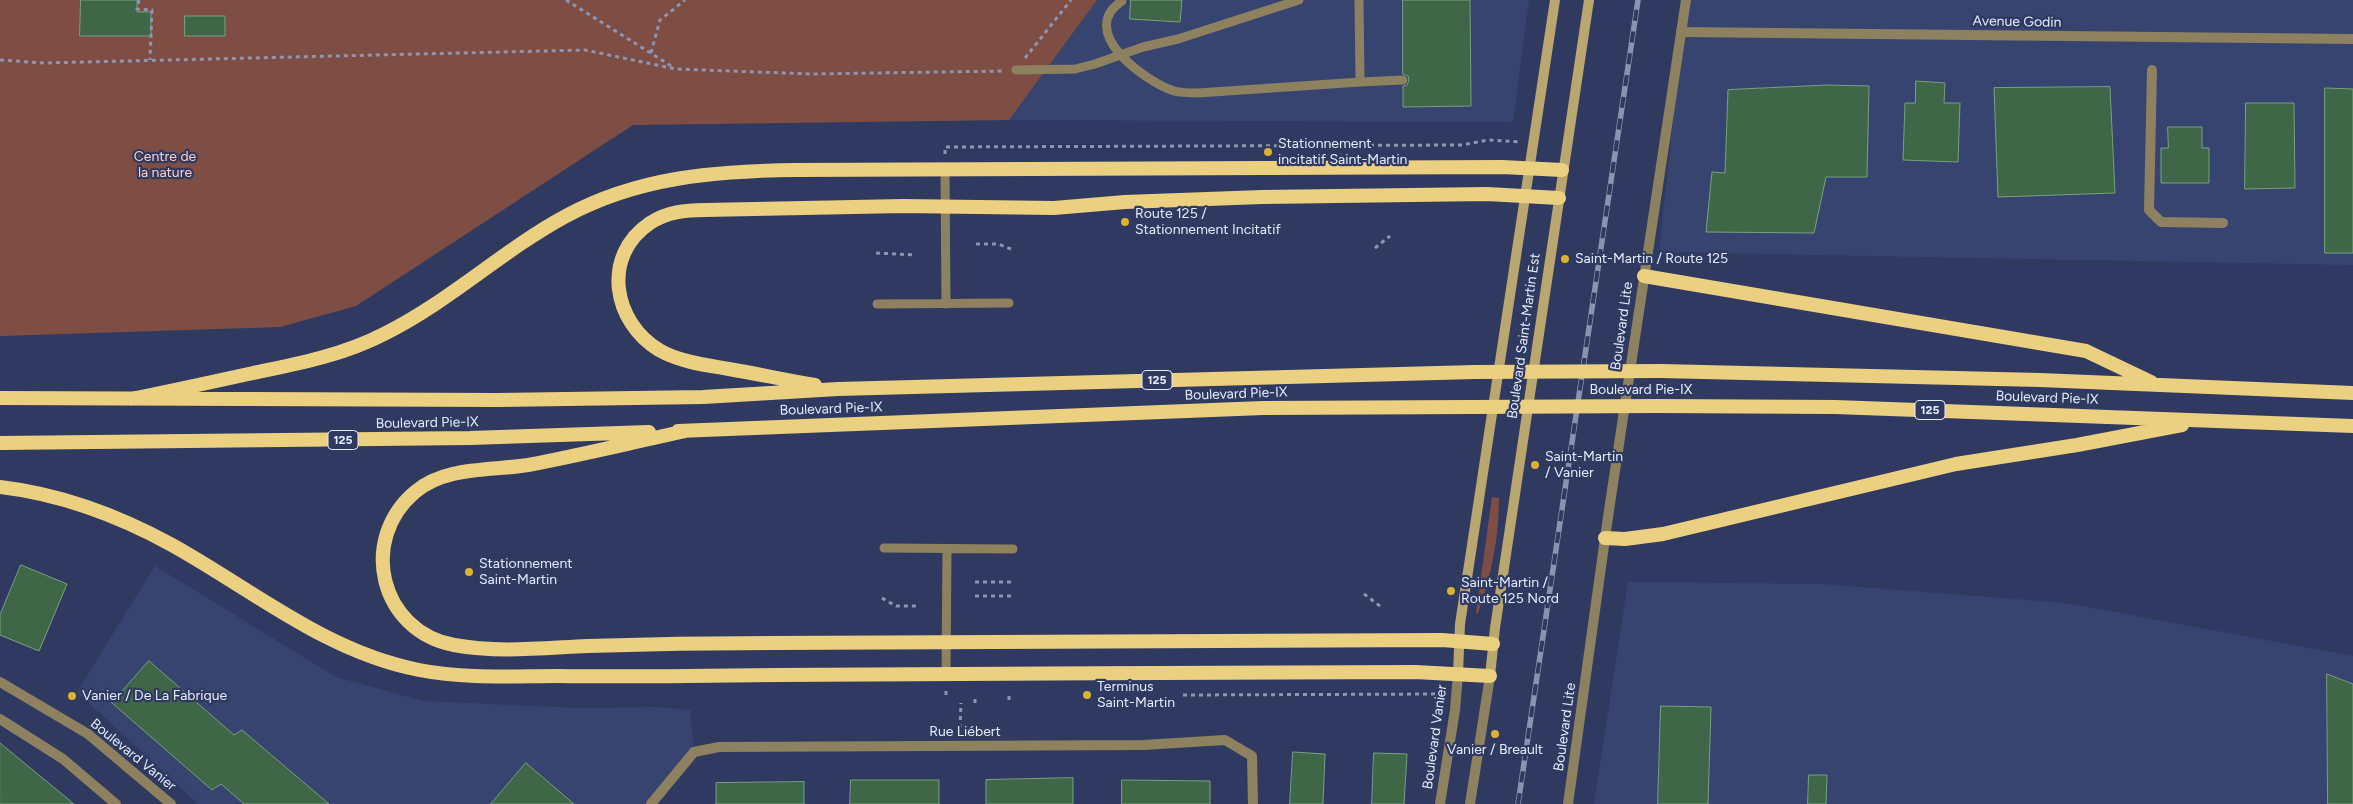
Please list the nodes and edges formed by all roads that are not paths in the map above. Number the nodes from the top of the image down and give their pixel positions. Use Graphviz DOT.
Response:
graph roads {
  1 [pos="1299,0"];
  2 [pos="1359,0"];
  3 [pos="1554,0"];
  4 [pos="1589,0"];
  5 [pos="1686,0"];
  6 [pos="1122,1"];
  7 [pos="1681,32"];
  8 [pos="2353,39"];
  9 [pos="1119,55"];
  10 [pos="1016,70"];
  11 [pos="2152,70"];
  12 [pos="1403,80"];
  13 [pos="1360,82"];
  14 [pos="1530,167"];
  15 [pos="945,170"];
  16 [pos="1562,170"];
  17 [pos="1526,196"];
  18 [pos="1559,198"];
  19 [pos="945,207"];
  20 [pos="2223,223"];
  21 [pos="1644,276"];
  22 [pos="1009,303"];
  23 [pos="876,304"];
  24 [pos="946,304"];
  25 [pos="2159,385"];
  26 [pos="838,389"];
  27 [pos="2353,393"];
  28 [pos="0,398"];
  29 [pos="131,399"];
  30 [pos="2205,420"];
  31 [pos="2353,426"];
  32 [pos="686,431"];
  33 [pos="0,443"];
  34 [pos="0,487"];
  35 [pos="1605,538"];
  36 [pos="884,548"];
  37 [pos="947,549"];
  38 [pos="1012,549"];
  39 [pos="1459,640"];
  40 [pos="947,642"];
  41 [pos="1493,644"];
  42 [pos="946,674"];
  43 [pos="1458,674"];
  44 [pos="1490,676"];
  45 [pos="0,682"];
  46 [pos="0,719"];
  47 [pos="116,804"];
  48 [pos="171,804"];
  49 [pos="651,804"];
  50 [pos="1253,804"];
  51 [pos="1440,804"];
  52 [pos="1470,804"];
  53 [pos="1568,804"];
  1 -- 9 [label="lane"];
  2 -- 13 [label="lane"];
  3 -- 14 [label="main road, Boulevard Saint-Martin Est"];
  4 -- 16 [label="main road, Boulevard Saint-Martin Est"];
  5 -- 7 [label="street, Boulevard Lite"];
  6 -- 9 [label="lane"];
  7 -- 8 [label="street, Avenue Godin"];
  7 -- 21 [label="street, Boulevard Lite"];
  9 -- 10 [label="lane"];
  9 -- 13 [label="lane"];
  11 -- 20 [label="street"];
  12 -- 13 [label="lane"];
  14 -- 15 [label="highway"];
  14 -- 16 [label="highway"];
  14 -- 17 [label="main road, Boulevard Saint-Martin Est"];
  15 -- 19 [label="lane"];
  15 -- 29 [label="highway"];
  16 -- 18 [label="main road, Boulevard Saint-Martin Est"];
  17 -- 18 [label="highway"];
  17 -- 19 [label="highway"];
  17 -- 39 [label="main road, Boulevard Saint-Martin Est"];
  18 -- 41 [label="main road, Boulevard Saint-Martin Est"];
  19 -- 24 [label="lane"];
  19 -- 26 [label="highway"];
  21 -- 25 [label="highway"];
  21 -- 35 [label="street, Boulevard Lite"];
  22 -- 24 [label="lane"];
  23 -- 24 [label="lane"];
  25 -- 26 [label="highway, Boulevard Pie-IX / 125, bridge"];
  25 -- 27 [label="highway, Boulevard Pie-IX / 125"];
  26 -- 29 [label="highway, Boulevard Pie-IX / 125"];
  28 -- 29 [label="highway, Boulevard Pie-IX / 125"];
  30 -- 31 [label="highway, Boulevard Pie-IX / 125"];
  30 -- 32 [label="highway, Boulevard Pie-IX / 125, bridge"];
  30 -- 35 [label="highway"];
  32 -- 33 [label="highway, Boulevard Pie-IX / 125"];
  32 -- 40 [label="highway"];
  34 -- 42 [label="highway"];
  35 -- 53 [label="street, Boulevard Lite"];
  36 -- 37 [label="lane"];
  37 -- 38 [label="lane"];
  37 -- 40 [label="lane"];
  39 -- 40 [label="highway"];
  39 -- 41 [label="highway"];
  39 -- 43 [label="main road, Boulevard Saint-Martin Est"];
  40 -- 42 [label="lane"];
  41 -- 44 [label="main road, Boulevard Saint-Martin Est"];
  42 -- 43 [label="highway"];
  43 -- 44 [label="highway"];
  43 -- 51 [label="street, Boulevard Vanier"];
  44 -- 52 [label="street"];
  45 -- 48 [label="street, Boulevard Vanier"];
  46 -- 47 [label="street"];
  49 -- 50 [label="street, Rue Liébert"];
}
